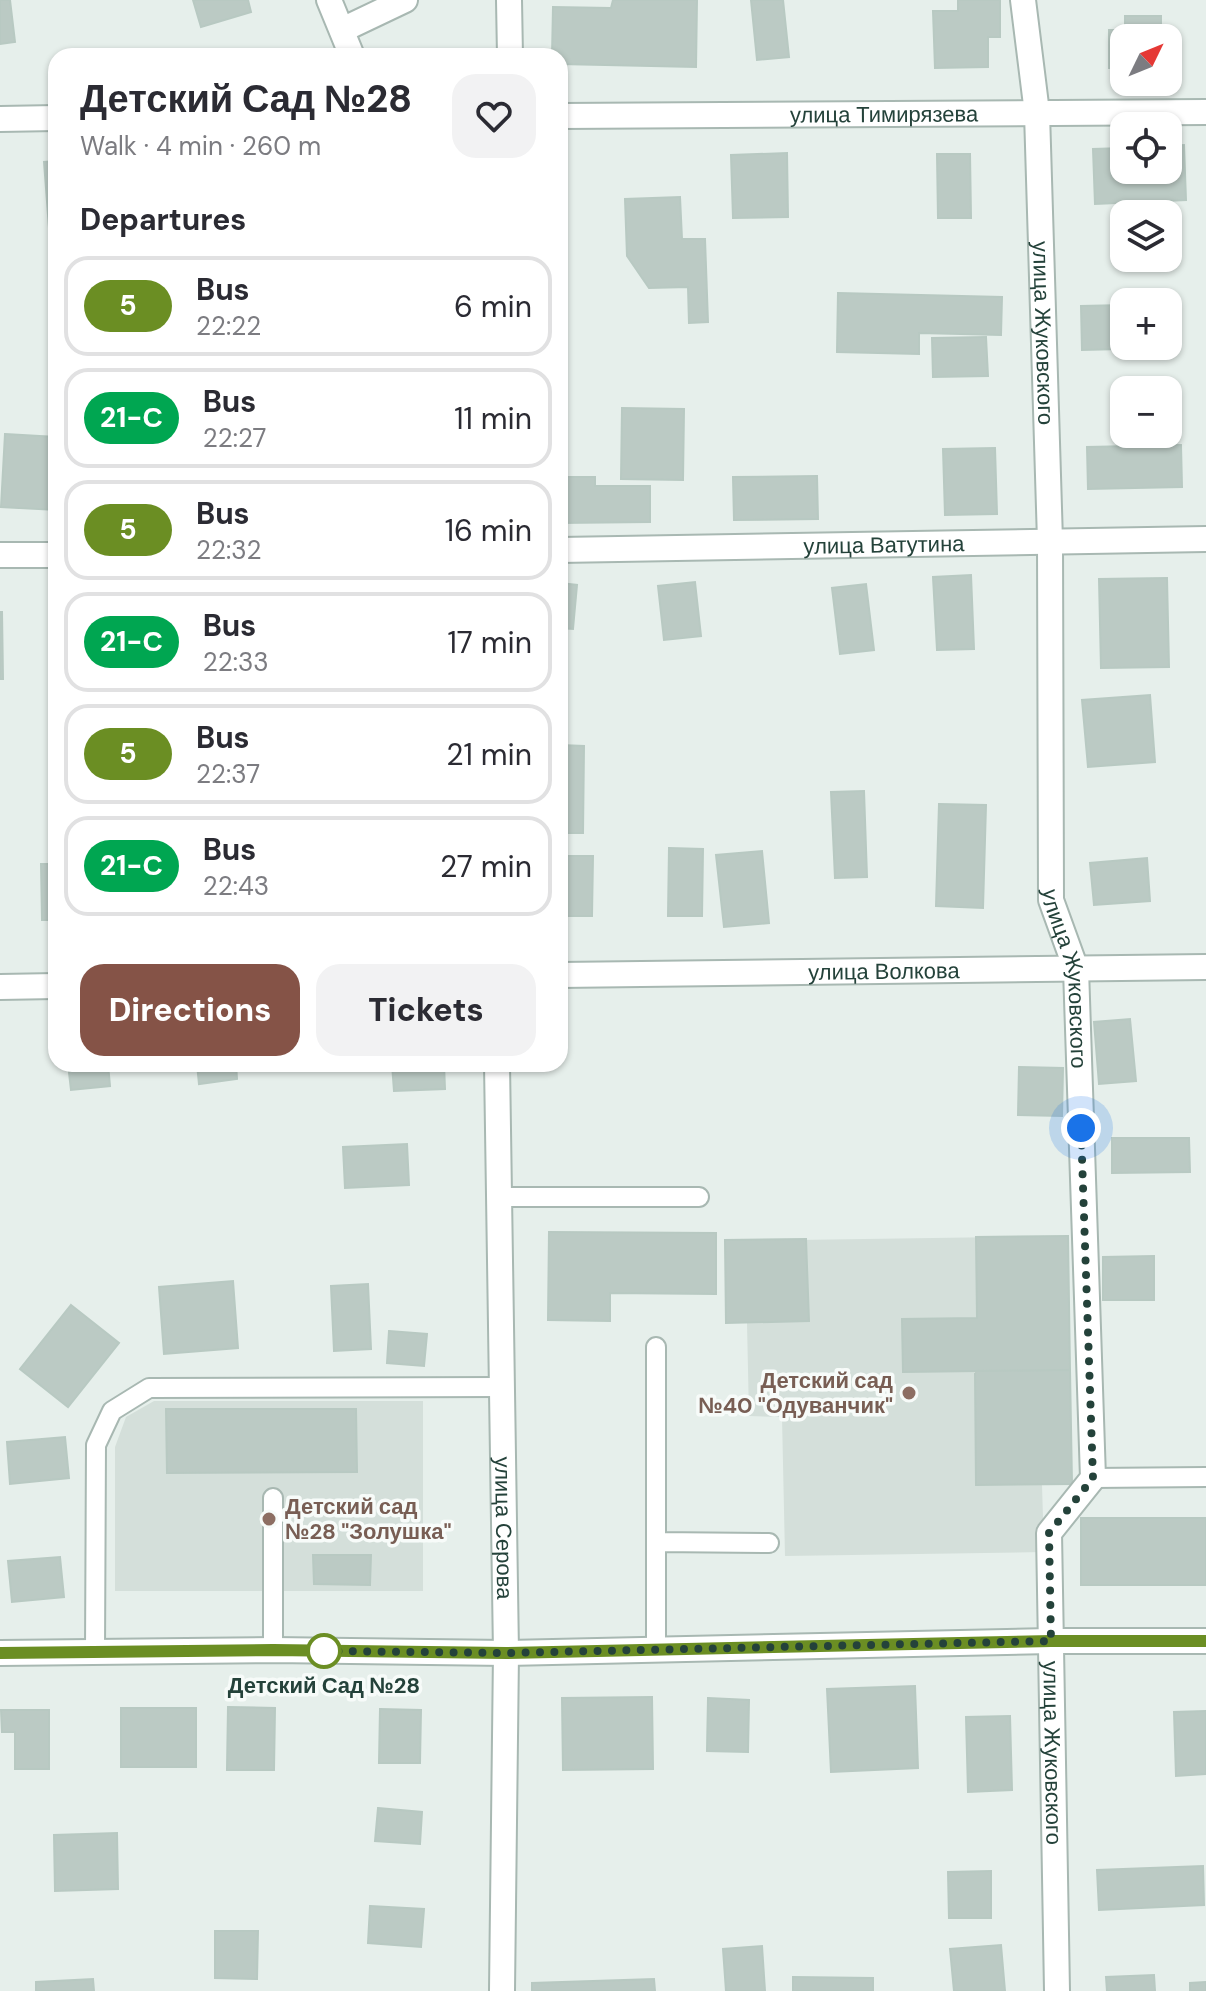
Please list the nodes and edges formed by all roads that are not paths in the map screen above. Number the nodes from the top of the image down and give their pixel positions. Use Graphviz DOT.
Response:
graph roads {
  1 [pos="329,0"];
  2 [pos="405,0"];
  3 [pos="509,0"];
  4 [pos="1023,0"];
  5 [pos="342,30"];
  6 [pos="349,48"];
  7 [pos="510,48"];
  8 [pos="1206,112"];
  9 [pos="1037,113"];
  10 [pos="568,116"];
  11 [pos="48,118"];
  12 [pos="0,119"];
  13 [pos="1206,539"];
  14 [pos="1050,541"];
  15 [pos="568,550"];
  16 [pos="0,555"];
  17 [pos="48,555"];
  18 [pos="1206,967"];
  19 [pos="1076,969"];
  20 [pos="568,975"];
  21 [pos="48,986"];
  22 [pos="0,987"];
  23 [pos="497,1072"];
  24 [pos="499,1197"];
  25 [pos="699,1197"];
  26 [pos="656,1347"];
  27 [pos="502,1387"];
  28 [pos="1206,1477"];
  29 [pos="1093,1478"];
  30 [pos="273,1498"];
  31 [pos="656,1542"];
  32 [pos="769,1543"];
  33 [pos="1051,1641"];
  34 [pos="1206,1641"];
  35 [pos="273,1650"];
  36 [pos="656,1650"];
  37 [pos="95,1652"];
  38 [pos="0,1653"];
  39 [pos="506,1653"];
  40 [pos="502,1991"];
  41 [pos="1057,1991"];
  1 -- 5 [label="street"];
  2 -- 5 [label="street"];
  3 -- 7 [label="street"];
  4 -- 9 [label="street, улица Жуковского"];
  5 -- 6 [label="street"];
  8 -- 9 [label="street, улица Тимирязева"];
  9 -- 10 [label="street, улица Тимирязева"];
  9 -- 14 [label="street, улица Жуковского"];
  11 -- 12 [label="street"];
  13 -- 14 [label="street, улица Ватутина"];
  14 -- 15 [label="street, улица Ватутина"];
  14 -- 19 [label="street, улица Жуковского"];
  16 -- 17 [label="street"];
  18 -- 19 [label="street, улица Волкова"];
  19 -- 20 [label="street, улица Волкова"];
  19 -- 29 [label="street, улица Жуковского"];
  21 -- 22 [label="street"];
  23 -- 24 [label="street, улица Серова"];
  24 -- 25 [label="lane"];
  24 -- 27 [label="street, улица Серова"];
  26 -- 31 [label="lane"];
  27 -- 37 [label="lane"];
  27 -- 39 [label="street, улица Серова"];
  28 -- 29 [label="lane"];
  29 -- 33 [label="street, улица Жуковского"];
  30 -- 35 [label="lane"];
  31 -- 32 [label="lane"];
  31 -- 36 [label="lane"];
  33 -- 34 [label="street"];
  33 -- 36 [label="street"];
  33 -- 41 [label="street, улица Жуковского"];
  35 -- 37 [label="street"];
  35 -- 39 [label="street"];
  36 -- 39 [label="street"];
  37 -- 38 [label="street"];
  39 -- 40 [label="street, улица Серова"];
}
